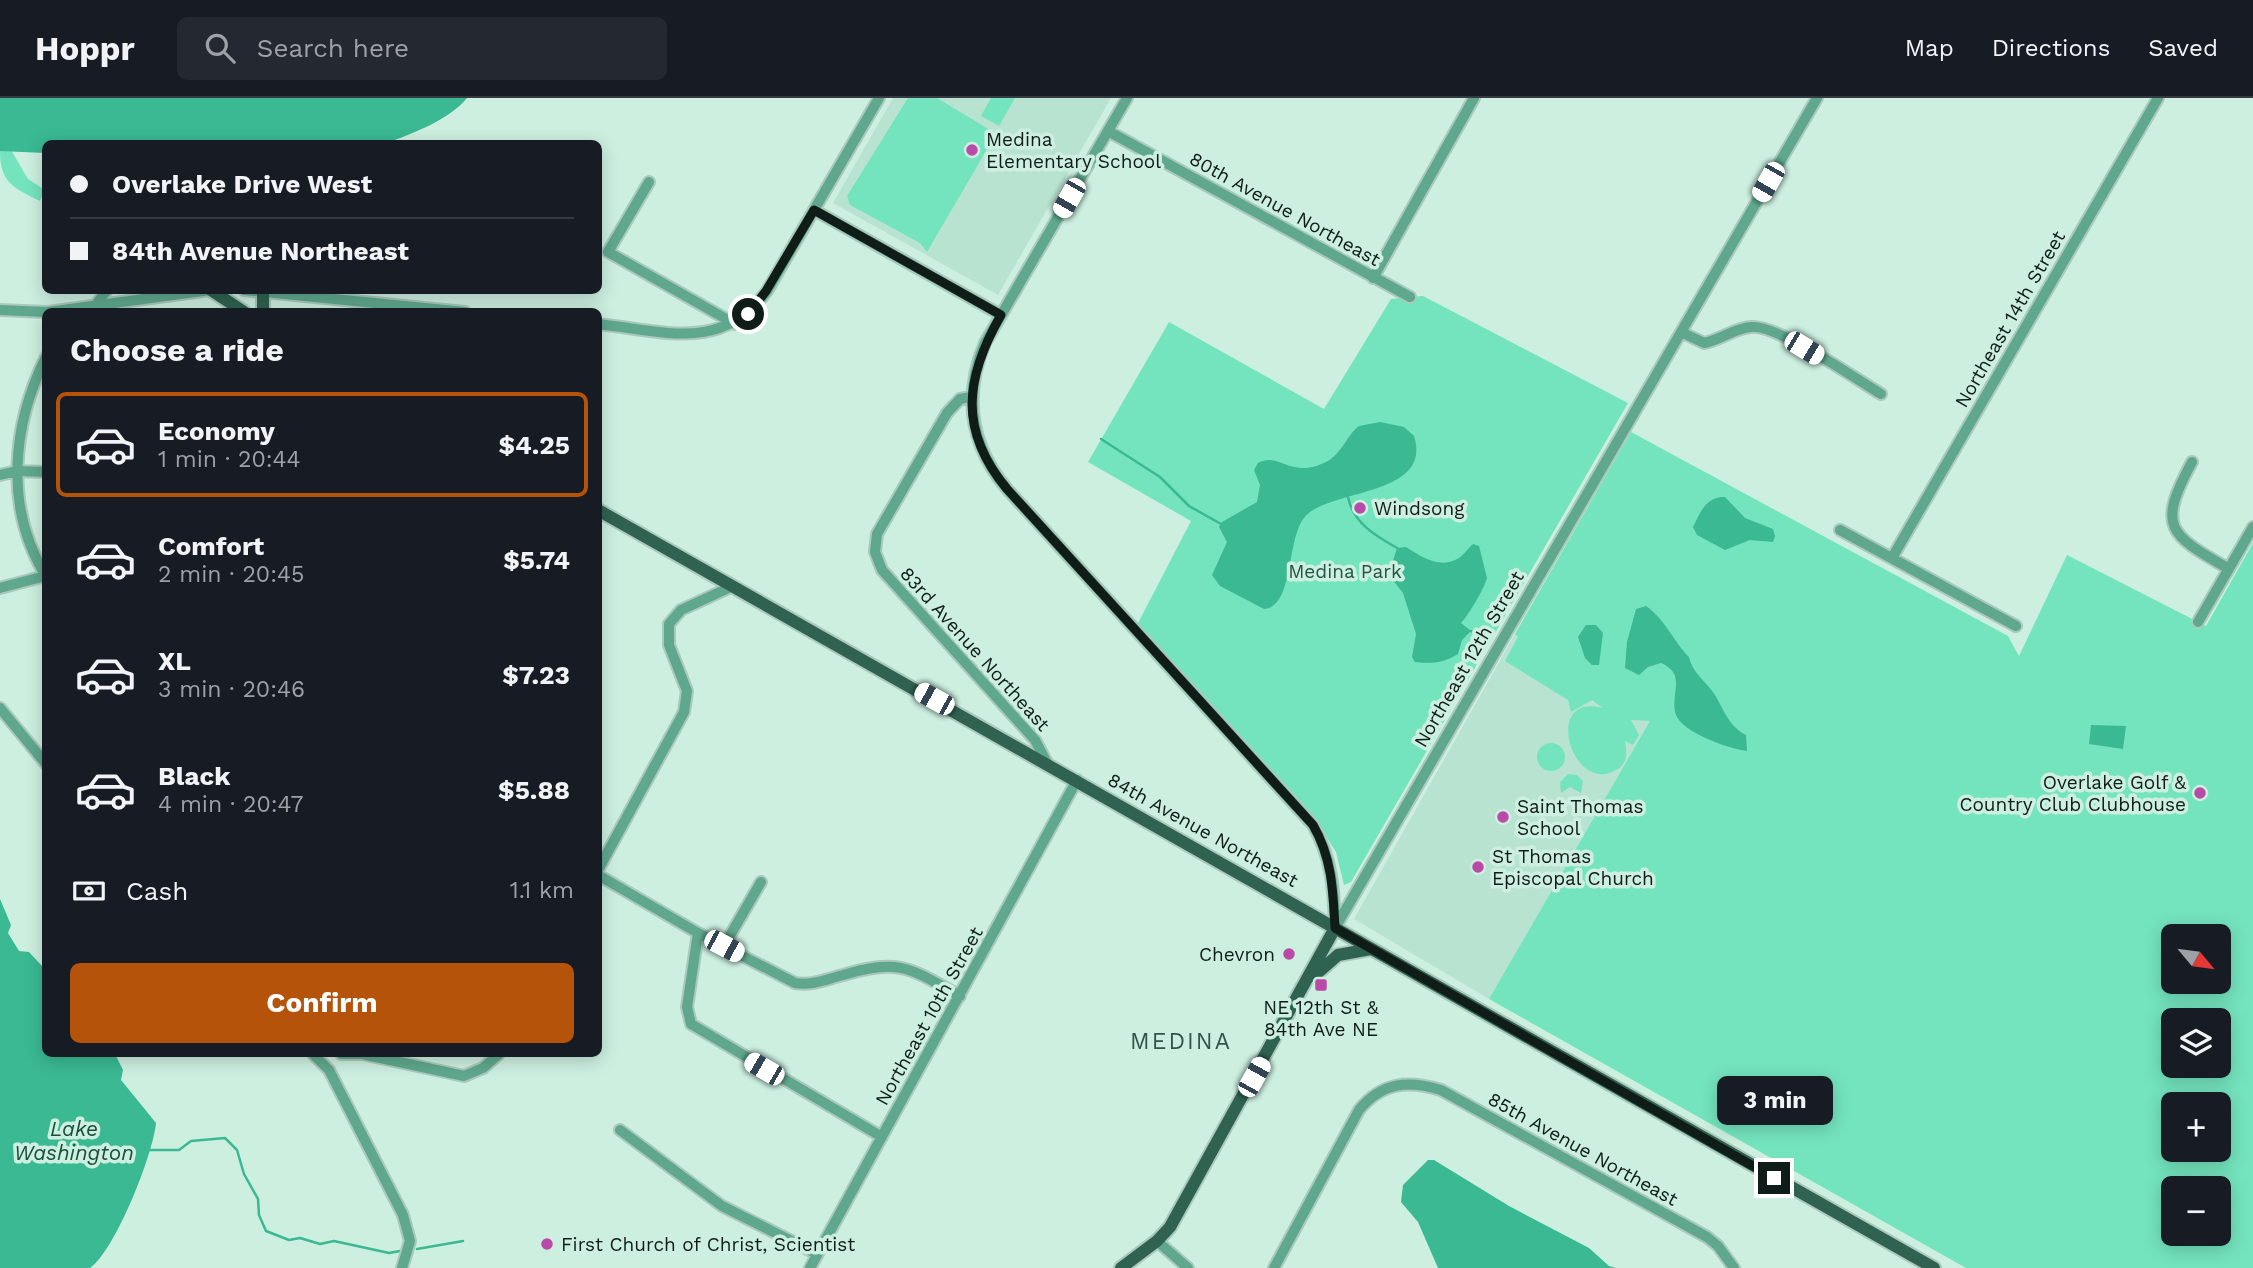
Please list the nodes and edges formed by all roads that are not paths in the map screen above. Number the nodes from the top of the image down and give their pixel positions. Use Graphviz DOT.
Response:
graph roads {
  1 [pos="879,98"];
  2 [pos="1127,98"];
  3 [pos="1474,98"];
  4 [pos="1817,98"];
  5 [pos="2158,98"];
  6 [pos="1108,131"];
  7 [pos="649,182"];
  8 [pos="814,210"];
  9 [pos="1373,278"];
  10 [pos="104,294"];
  11 [pos="181,294"];
  12 [pos="216,294"];
  13 [pos="283,294"];
  14 [pos="1410,297"];
  15 [pos="95,306"];
  16 [pos="87,308"];
  17 [pos="238,308"];
  18 [pos="425,308"];
  19 [pos="0,310"];
  20 [pos="42,312"];
  21 [pos="1001,315"];
  22 [pos="602,324"];
  23 [pos="735,324"];
  24 [pos="1681,332"];
  25 [pos="42,366"];
  26 [pos="1881,394"];
  27 [pos="971,397"];
  28 [pos="2192,462"];
  29 [pos="16,471"];
  30 [pos="42,472"];
  31 [pos="0,475"];
  32 [pos="602,512"];
  33 [pos="2253,527"];
  34 [pos="1840,530"];
  35 [pos="1892,558"];
  36 [pos="42,568"];
  37 [pos="2229,569"];
  38 [pos="42,577"];
  39 [pos="733,586"];
  40 [pos="0,587"];
  41 [pos="2198,622"];
  42 [pos="2016,626"];
  43 [pos="0,708"];
  44 [pos="42,759"];
  45 [pos="1047,763"];
  46 [pos="1077,780"];
  47 [pos="602,866"];
  48 [pos="602,875"];
  49 [pos="761,882"];
  50 [pos="1333,882"];
  51 [pos="1362,883"];
  52 [pos="1335,928"];
  53 [pos="698,933"];
  54 [pos="724,946"];
  55 [pos="1371,948"];
  56 [pos="1305,983"];
  57 [pos="960,996"];
  58 [pos="317,1057"];
  59 [pos="376,1057"];
  60 [pos="496,1057"];
  61 [pos="620,1130"];
  62 [pos="882,1137"];
  63 [pos="1157,1241"];
  64 [pos="817,1254"];
  65 [pos="402,1268"];
  66 [pos="810,1268"];
  67 [pos="1121,1268"];
  68 [pos="1188,1268"];
  69 [pos="1274,1268"];
  70 [pos="1734,1268"];
  71 [pos="1934,1268"];
  1 -- 8 [label="street"];
  2 -- 6 [label="street"];
  3 -- 9 [label="street"];
  4 -- 24 [label="street, Northeast 12th Street"];
  5 -- 35 [label="street, Northeast 14th Street"];
  6 -- 9 [label="street, 80th Avenue Northeast"];
  6 -- 21 [label="street"];
  7 -- 23 [label="street"];
  8 -- 21 [label="street"];
  8 -- 23 [label="street"];
  9 -- 14 [label="street, 80th Avenue Northeast"];
  10 -- 15 [label="street"];
  11 -- 15 [label="street"];
  12 -- 17 [label="main road"];
  13 -- 18 [label="street"];
  15 -- 16 [label="street"];
  19 -- 20 [label="street"];
  21 -- 27 [label="street"];
  22 -- 23 [label="street"];
  24 -- 26 [label="street"];
  24 -- 51 [label="street, Northeast 12th Street"];
  25 -- 29 [label="street"];
  27 -- 45 [label="street, 83rd Avenue Northeast"];
  27 -- 50 [label="street"];
  28 -- 37 [label="street"];
  29 -- 30 [label="street"];
  29 -- 31 [label="street"];
  29 -- 36 [label="street"];
  32 -- 39 [label="main road, 84th Avenue Northeast"];
  33 -- 37 [label="street"];
  34 -- 35 [label="street"];
  35 -- 42 [label="street"];
  37 -- 41 [label="street"];
  38 -- 40 [label="street"];
  39 -- 45 [label="main road, 84th Avenue Northeast"];
  39 -- 47 [label="street"];
  43 -- 44 [label="street"];
  45 -- 46 [label="main road, 84th Avenue Northeast"];
  46 -- 52 [label="main road, 84th Avenue Northeast"];
  46 -- 57 [label="street, Northeast 10th Street"];
  48 -- 53 [label="street"];
  49 -- 54 [label="street"];
  50 -- 51 [label="street"];
  50 -- 52 [label="street"];
  51 -- 52 [label="street, Northeast 12th Street"];
  52 -- 55 [label="main road, 84th Avenue Northeast"];
  52 -- 56 [label="main road, Northeast 12th Street"];
  53 -- 54 [label="street"];
  53 -- 62 [label="street"];
  54 -- 57 [label="street"];
  55 -- 56 [label="main road"];
  55 -- 71 [label="main road, 84th Avenue Northeast"];
  56 -- 63 [label="main road, Northeast 12th Street"];
  57 -- 62 [label="street, Northeast 10th Street"];
  58 -- 65 [label="street"];
  59 -- 60 [label="street"];
  61 -- 64 [label="street"];
  62 -- 64 [label="street, Northeast 10th Street"];
  63 -- 67 [label="main road, Northeast 12th Street"];
  63 -- 68 [label="street"];
  64 -- 66 [label="street, Northeast 10th Street"];
  69 -- 70 [label="street, 85th Avenue Northeast"];
}
